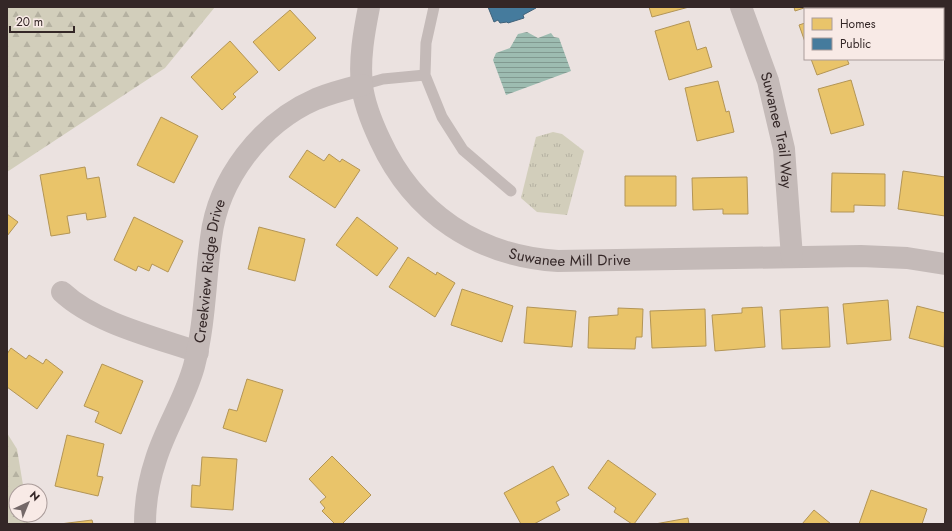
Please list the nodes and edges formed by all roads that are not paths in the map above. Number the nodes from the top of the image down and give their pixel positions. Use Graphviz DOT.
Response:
graph roads {
  1 [pos="369,7"];
  2 [pos="434,7"];
  3 [pos="741,7"];
  4 [pos="425,75"];
  5 [pos="362,86"];
  6 [pos="511,191"];
  7 [pos="792,257"];
  8 [pos="945,264"];
  9 [pos="62,292"];
  10 [pos="198,352"];
  11 [pos="145,524"];
  1 -- 5 [label="street, Suwanee Mill Drive"];
  2 -- 4 [label="lane"];
  3 -- 7 [label="street, Suwanee Trail Way"];
  4 -- 5 [label="lane"];
  4 -- 6 [label="lane"];
  5 -- 7 [label="street, Suwanee Mill Drive"];
  5 -- 10 [label="street, Creekview Ridge Drive"];
  7 -- 8 [label="street, Suwanee Mill Drive"];
  9 -- 10 [label="street"];
  10 -- 11 [label="street, Creekview Ridge Drive"];
}
